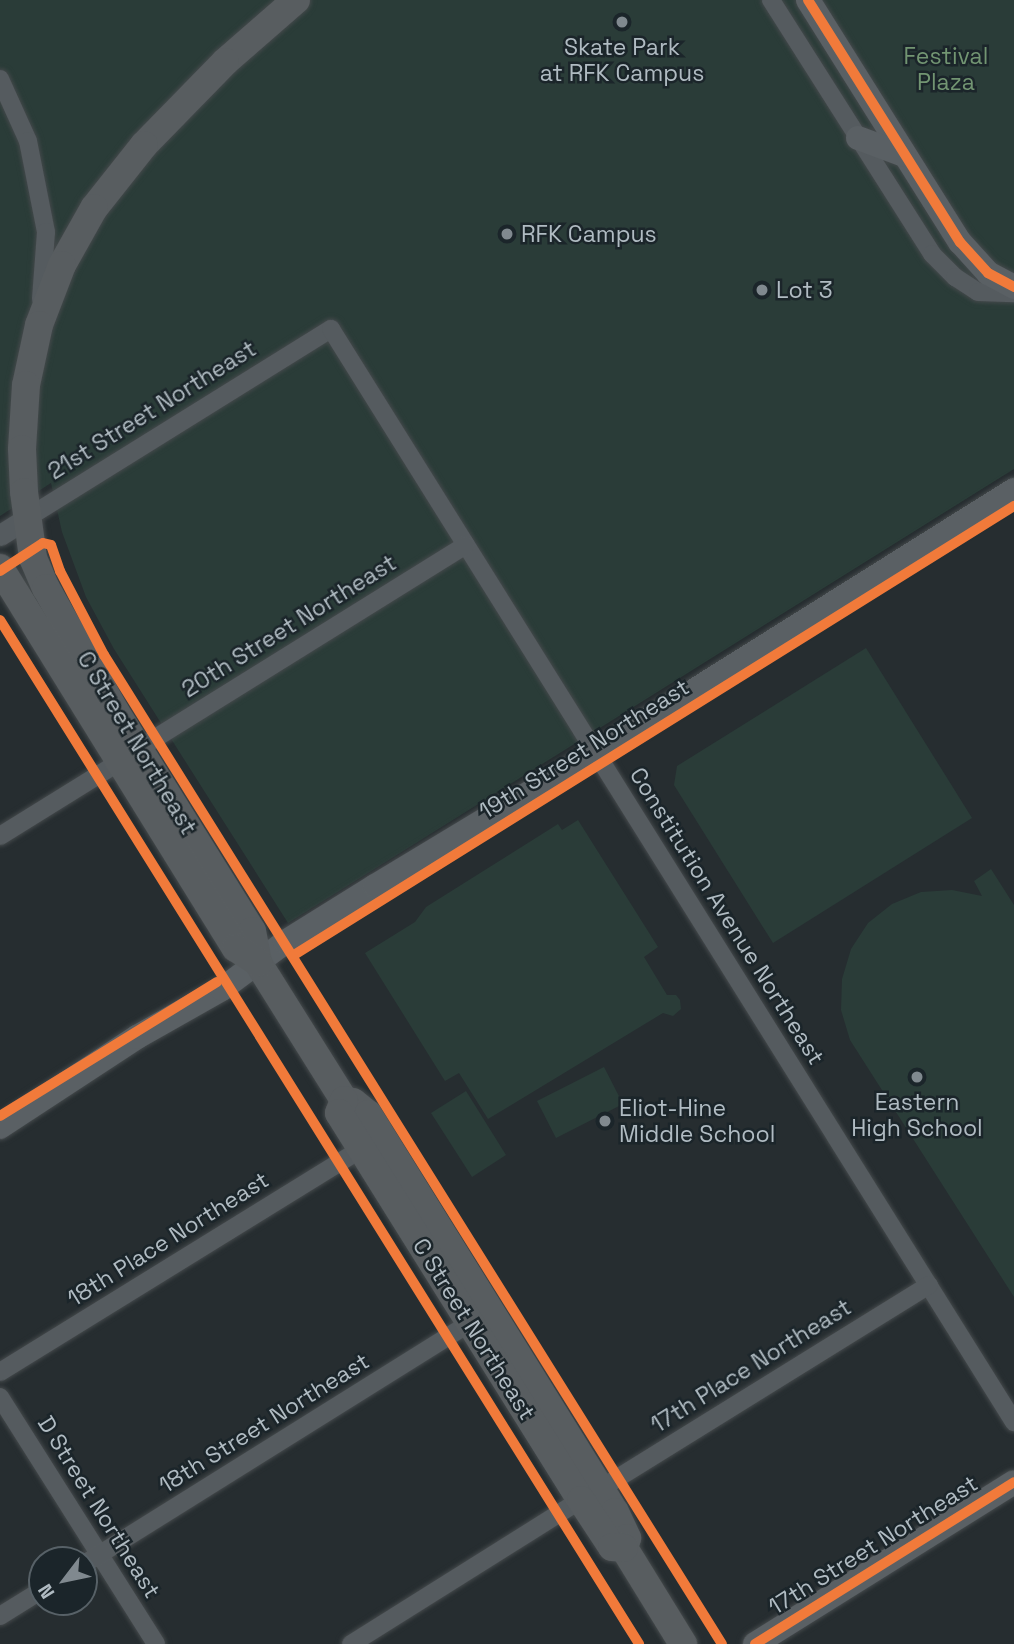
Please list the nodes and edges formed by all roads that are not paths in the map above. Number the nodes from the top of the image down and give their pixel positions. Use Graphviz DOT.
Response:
graph roads {
  1 [pos="296,0"];
  2 [pos="771,0"];
  3 [pos="808,0"];
  4 [pos="0,79"];
  5 [pos="858,138"];
  6 [pos="904,155"];
  7 [pos="1014,287"];
  8 [pos="1014,293"];
  9 [pos="39,325"];
  10 [pos="331,329"];
  11 [pos="1014,490"];
  12 [pos="27,518"];
  13 [pos="0,535"];
  14 [pos="466,545"];
  15 [pos="0,568"];
  16 [pos="596,752"];
  17 [pos="129,755"];
  18 [pos="0,836"];
  19 [pos="258,963"];
  20 [pos="344,1100"];
  21 [pos="0,1127"];
  22 [pos="361,1149"];
  23 [pos="929,1285"];
  24 [pos="470,1323"];
  25 [pos="0,1372"];
  26 [pos="0,1397"];
  27 [pos="1014,1422"];
  28 [pos="1014,1482"];
  29 [pos="591,1495"];
  30 [pos="84,1546"];
  31 [pos="98,1556"];
  32 [pos="98,1568"];
  33 [pos="28,1599"];
  34 [pos="0,1616"];
  35 [pos="156,1644"];
  36 [pos="351,1644"];
  37 [pos="683,1644"];
  38 [pos="755,1644"];
  1 -- 9 [label="main road, C Street Northeast"];
  2 -- 5 [label="street"];
  3 -- 6 [label="main road"];
  4 -- 9 [label="street"];
  5 -- 6 [label="main road"];
  5 -- 8 [label="street"];
  6 -- 7 [label="main road"];
  9 -- 12 [label="main road, C Street Northeast"];
  10 -- 12 [label="street, 21st Street Northeast"];
  10 -- 14 [label="street, Constitution Avenue Northeast"];
  11 -- 16 [label="main road, 19th Street Northeast"];
  12 -- 13 [label="street, 21st Street Northeast"];
  12 -- 17 [label="main road, C Street Northeast"];
  14 -- 16 [label="street, Constitution Avenue Northeast"];
  14 -- 17 [label="street, 20th Street Northeast"];
  15 -- 17 [label="main road, C Street Northeast"];
  16 -- 19 [label="main road, 19th Street Northeast"];
  16 -- 23 [label="street, Constitution Avenue Northeast"];
  17 -- 18 [label="street, 20th Street Northeast"];
  17 -- 19 [label="main road, C Street Northeast"];
  19 -- 20 [label="main road, C Street Northeast"];
  19 -- 21 [label="main road, 19th Street Northeast"];
  20 -- 22 [label="main road, C Street Northeast"];
  20 -- 29 [label="main road, C Street Northeast"];
  22 -- 24 [label="main road, C Street Northeast"];
  22 -- 25 [label="street, 18th Place Northeast"];
  23 -- 27 [label="street, Constitution Avenue Northeast"];
  23 -- 29 [label="street, 17th Place Northeast"];
  24 -- 29 [label="main road, C Street Northeast"];
  24 -- 31 [label="street, 18th Street Northeast"];
  26 -- 30 [label="street, D Street Northeast"];
  28 -- 38 [label="main road, 17th Street Northeast"];
  29 -- 36 [label="street, 17th Place Northeast"];
  29 -- 37 [label="main road, C Street Northeast"];
  32 -- 35 [label="street, D Street Northeast"];
  33 -- 34 [label="street"];
}
